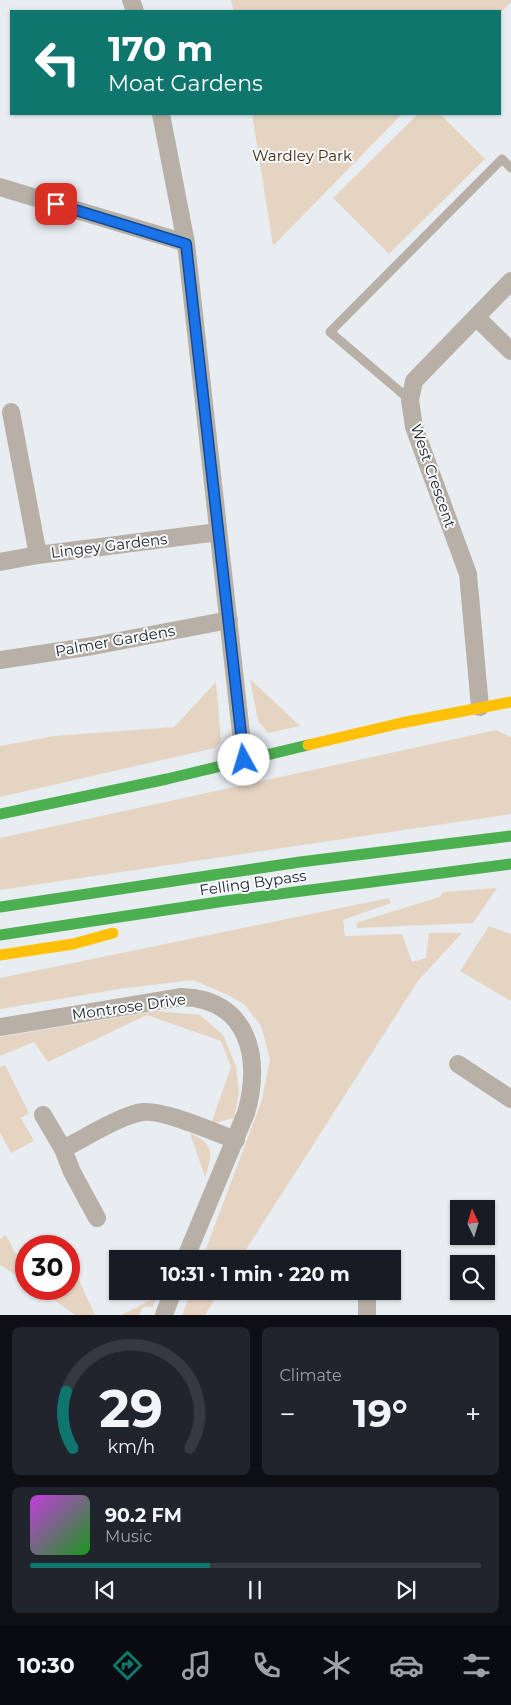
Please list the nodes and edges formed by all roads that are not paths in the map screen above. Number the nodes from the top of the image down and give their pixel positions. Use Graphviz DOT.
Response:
graph roads {
  1 [pos="161,115"];
  2 [pos="511,168"];
  3 [pos="0,187"];
  4 [pos="186,244"];
  5 [pos="511,281"];
  6 [pos="476,317"];
  7 [pos="511,351"];
  8 [pos="410,400"];
  9 [pos="10,412"];
  10 [pos="218,532"];
  11 [pos="38,555"];
  12 [pos="0,562"];
  13 [pos="229,620"];
  14 [pos="0,660"];
  15 [pos="511,702"];
  16 [pos="480,707"];
  17 [pos="244,760"];
  18 [pos="0,814"];
  19 [pos="511,836"];
  20 [pos="511,864"];
  21 [pos="225,901"];
  22 [pos="0,907"];
  23 [pos="139,925"];
  24 [pos="120,931"];
  25 [pos="0,935"];
  26 [pos="0,956"];
  27 [pos="0,1027"];
  28 [pos="458,1064"];
  29 [pos="511,1099"];
  30 [pos="43,1115"];
  31 [pos="236,1140"];
  32 [pos="63,1149"];
  33 [pos="97,1218"];
  34 [pos="189,1250"];
  35 [pos="170,1300"];
  36 [pos="367,1300"];
  37 [pos="164,1315"];
  38 [pos="367,1315"];
  1 -- 4 [label="street"];
  2 -- 8 [label="lane"];
  3 -- 4 [label="street"];
  4 -- 10 [label="street"];
  5 -- 6 [label="street, West Crescent"];
  6 -- 7 [label="street"];
  6 -- 8 [label="street, West Crescent"];
  8 -- 16 [label="street, West Crescent"];
  9 -- 11 [label="street"];
  10 -- 11 [label="street, Lingey Gardens"];
  10 -- 13 [label="street"];
  11 -- 12 [label="street, Lingey Gardens"];
  13 -- 14 [label="street, Palmer Gardens"];
  13 -- 17 [label="street"];
  15 -- 16 [label="main road"];
  16 -- 17 [label="main road"];
  17 -- 18 [label="main road"];
  19 -- 22 [label="main road, Felling Bypass"];
  20 -- 21 [label="main road, Felling Bypass"];
  21 -- 23 [label="main road"];
  21 -- 25 [label="main road, Felling Bypass"];
  24 -- 26 [label="main road"];
  27 -- 31 [label="street, Montrose Drive"];
  28 -- 29 [label="street"];
  30 -- 32 [label="street"];
  31 -- 32 [label="street"];
  31 -- 34 [label="street, Montrose Drive"];
  32 -- 33 [label="street"];
  35 -- 37 [label="street"];
  36 -- 38 [label="street"];
}
